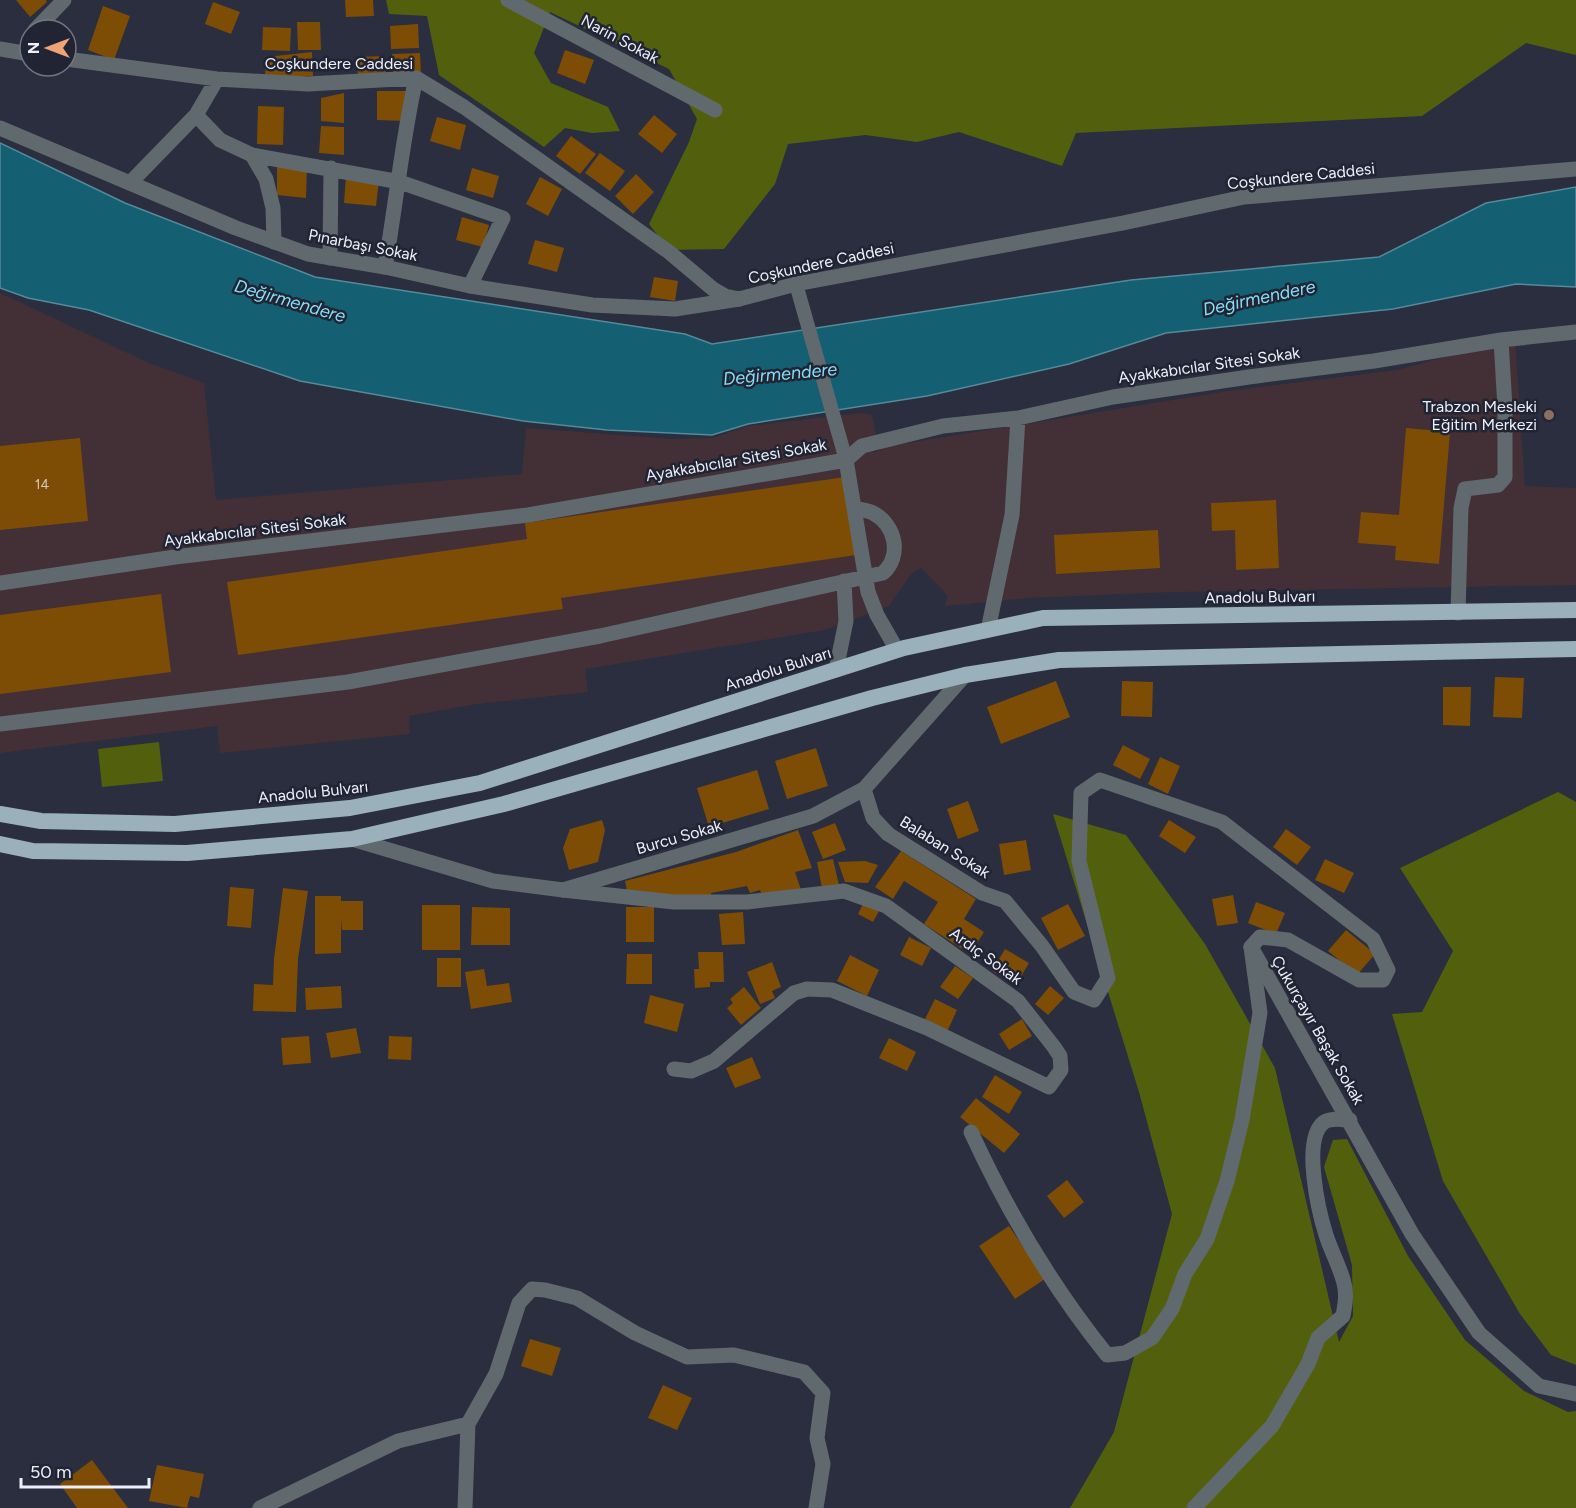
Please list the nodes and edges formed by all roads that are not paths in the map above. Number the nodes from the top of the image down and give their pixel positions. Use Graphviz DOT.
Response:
graph roads {
  1 [pos="64,0"];
  2 [pos="508,0"];
  3 [pos="47,18"];
  4 [pos="78,61"];
  5 [pos="416,78"];
  6 [pos="217,79"];
  7 [pos="715,110"];
  8 [pos="196,115"];
  9 [pos="0,128"];
  10 [pos="252,155"];
  11 [pos="331,168"];
  12 [pos="1576,170"];
  13 [pos="400,182"];
  14 [pos="130,183"];
  15 [pos="274,242"];
  16 [pos="330,258"];
  17 [pos="385,267"];
  18 [pos="470,286"];
  19 [pos="798,290"];
  20 [pos="739,299"];
  21 [pos="1576,332"];
  22 [pos="1500,340"];
  23 [pos="1018,418"];
  24 [pos="846,460"];
  25 [pos="854,508"];
  26 [pos="866,576"];
  27 [pos="844,581"];
  28 [pos="0,583"];
  29 [pos="1576,610"];
  30 [pos="1458,613"];
  31 [pos="988,630"];
  32 [pos="1576,649"];
  33 [pos="897,650"];
  34 [pos="836,670"];
  35 [pos="964,675"];
  36 [pos="0,724"];
  37 [pos="864,789"];
  38 [pos="0,814"];
  39 [pos="352,838"];
  40 [pos="0,844"];
  41 [pos="563,890"];
  42 [pos="1251,947"];
  43 [pos="1094,1000"];
  44 [pos="674,1069"];
  45 [pos="1350,1120"];
  46 [pos="970,1132"];
  47 [pos="1576,1394"];
  48 [pos="468,1424"];
  49 [pos="260,1508"];
  50 [pos="465,1508"];
  51 [pos="816,1508"];
  52 [pos="1194,1508"];
  1 -- 3 [label="street"];
  2 -- 7 [label="street, Narin Sokak"];
  4 -- 6 [label="street, Coşkundere Caddesi"];
  5 -- 6 [label="street, Coşkundere Caddesi"];
  5 -- 13 [label="street"];
  5 -- 20 [label="street, Coşkundere Caddesi"];
  6 -- 8 [label="street"];
  8 -- 10 [label="street"];
  8 -- 14 [label="street"];
  9 -- 14 [label="street, Pınarbaşı Sokak"];
  10 -- 11 [label="street"];
  10 -- 15 [label="street"];
  11 -- 13 [label="street"];
  11 -- 16 [label="street"];
  12 -- 19 [label="street, Coşkundere Caddesi"];
  13 -- 17 [label="street"];
  13 -- 18 [label="street"];
  14 -- 15 [label="street, Pınarbaşı Sokak"];
  15 -- 16 [label="street, Pınarbaşı Sokak"];
  16 -- 17 [label="street, Pınarbaşı Sokak"];
  17 -- 18 [label="street, Pınarbaşı Sokak"];
  18 -- 20 [label="street, Pınarbaşı Sokak"];
  19 -- 20 [label="street, Coşkundere Caddesi"];
  19 -- 24 [label="street"];
  21 -- 22 [label="street, Ayakkabıcılar Sitesi Sokak"];
  22 -- 23 [label="street, Ayakkabıcılar Sitesi Sokak"];
  22 -- 30 [label="street"];
  23 -- 24 [label="street, Ayakkabıcılar Sitesi Sokak"];
  23 -- 31 [label="street"];
  24 -- 25 [label="street"];
  24 -- 28 [label="street, Ayakkabıcılar Sitesi Sokak"];
  25 -- 26 [label="street"];
  25 -- 26 [label="street"];
  26 -- 27 [label="street"];
  26 -- 33 [label="street"];
  27 -- 34 [label="street"];
  27 -- 36 [label="street"];
  29 -- 30 [label="highway, Anadolu Bulvarı"];
  30 -- 31 [label="highway, Anadolu Bulvarı"];
  31 -- 33 [label="highway, Anadolu Bulvarı"];
  32 -- 35 [label="highway"];
  33 -- 34 [label="highway, Anadolu Bulvarı"];
  34 -- 38 [label="highway, Anadolu Bulvarı"];
  35 -- 37 [label="street, Burcu Sokak"];
  35 -- 39 [label="highway"];
  37 -- 41 [label="street, Burcu Sokak"];
  37 -- 43 [label="street, Balaban Sokak"];
  39 -- 40 [label="highway"];
  39 -- 41 [label="street, Burcu Sokak"];
  41 -- 44 [label="street, Ardıç Sokak"];
  42 -- 43 [label="street, Çukurçayır Başak Sokak"];
  42 -- 45 [label="street, Çukurçayır Başak Sokak"];
  42 -- 46 [label="street"];
  45 -- 47 [label="street"];
  45 -- 52 [label="street, Çukurçayır Başak Sokak"];
  48 -- 49 [label="street"];
  48 -- 50 [label="street"];
  48 -- 51 [label="street"];
}
